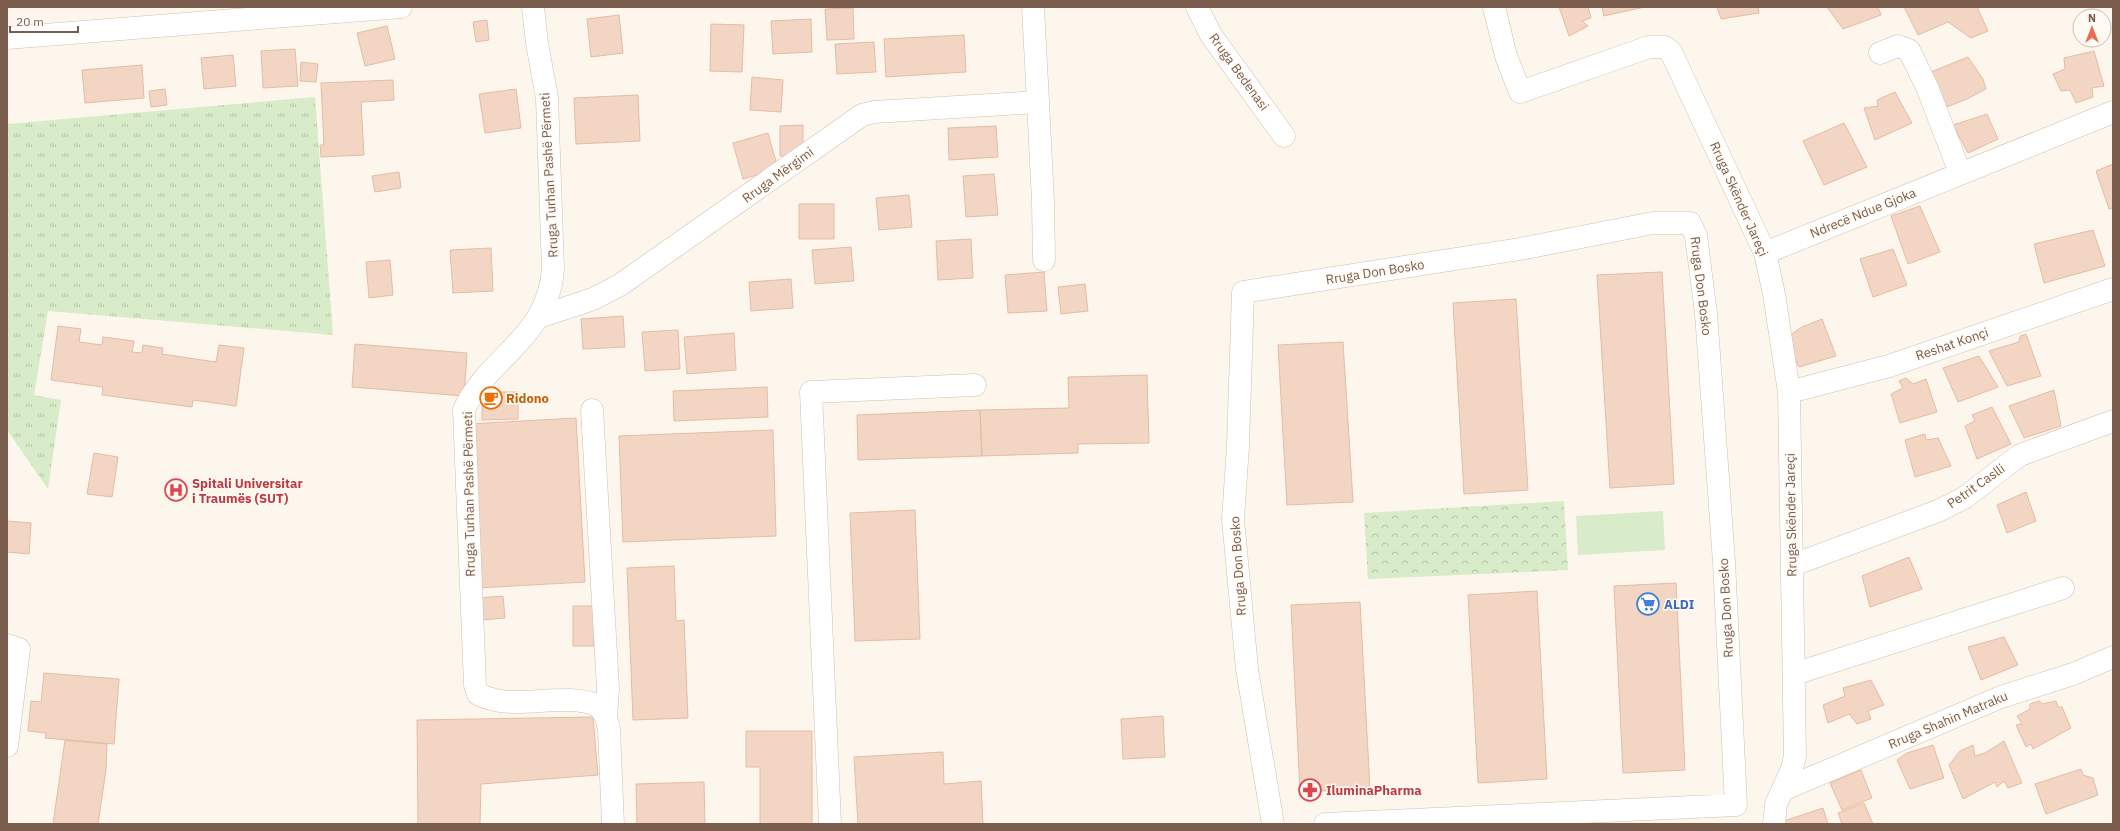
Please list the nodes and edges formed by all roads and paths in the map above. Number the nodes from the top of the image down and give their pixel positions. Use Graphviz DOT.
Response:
graph roads {
  1 [pos="401,7"];
  2 [pos="533,7"];
  3 [pos="1033,7"];
  4 [pos="1197,7"];
  5 [pos="1494,7"];
  6 [pos="7,38"];
  7 [pos="1880,53"];
  8 [pos="1038,102"];
  9 [pos="2113,112"];
  10 [pos="1284,136"];
  11 [pos="1960,173"];
  12 [pos="1766,253"];
  13 [pos="1044,260"];
  14 [pos="2113,289"];
  15 [pos="539,317"];
  16 [pos="975,386"];
  17 [pos="1789,392"];
  18 [pos="592,410"];
  19 [pos="2113,421"];
  20 [pos="1792,566"];
  21 [pos="2063,588"];
  22 [pos="7,645"];
  23 [pos="2113,657"];
  24 [pos="1794,674"];
  25 [pos="606,717"];
  26 [pos="7,746"];
  27 [pos="1785,789"];
  28 [pos="613,824"];
  29 [pos="830,824"];
  30 [pos="1273,824"];
  31 [pos="1325,824"];
  32 [pos="1774,824"];
  1 -- 6 [label="street"];
  2 -- 15 [label="street, Rruga Turhan Pashë Përmeti"];
  3 -- 8 [label="street"];
  4 -- 10 [label="street, Rruga Bedenasi"];
  5 -- 12 [label="street, Rruga Skënder Jareçi"];
  7 -- 11 [label="street"];
  8 -- 13 [label="street"];
  8 -- 15 [label="street, Rruga Mërgimi"];
  9 -- 11 [label="street, Ndrecë Ndue Gjoka"];
  11 -- 12 [label="street, Ndrecë Ndue Gjoka"];
  12 -- 17 [label="street, Rruga Skënder Jareçi"];
  14 -- 17 [label="street, Reshat Konçi"];
  15 -- 25 [label="street, Rruga Turhan Pashë Përmeti"];
  16 -- 29 [label="street"];
  17 -- 20 [label="street, Rruga Skënder Jareçi"];
  18 -- 25 [label="street"];
  19 -- 20 [label="street, Petrit Caslli"];
  20 -- 24 [label="street, Rruga Skënder Jareçi"];
  21 -- 24 [label="street"];
  22 -- 26 [label="street"];
  23 -- 27 [label="street, Rruga Shahin Matraku"];
  24 -- 27 [label="street, Rruga Skënder Jareçi"];
  25 -- 28 [label="street"];
  27 -- 32 [label="street, Rruga Skënder Jareçi"];
  30 -- 31 [label="street, Rruga Don Bosko"];
}
